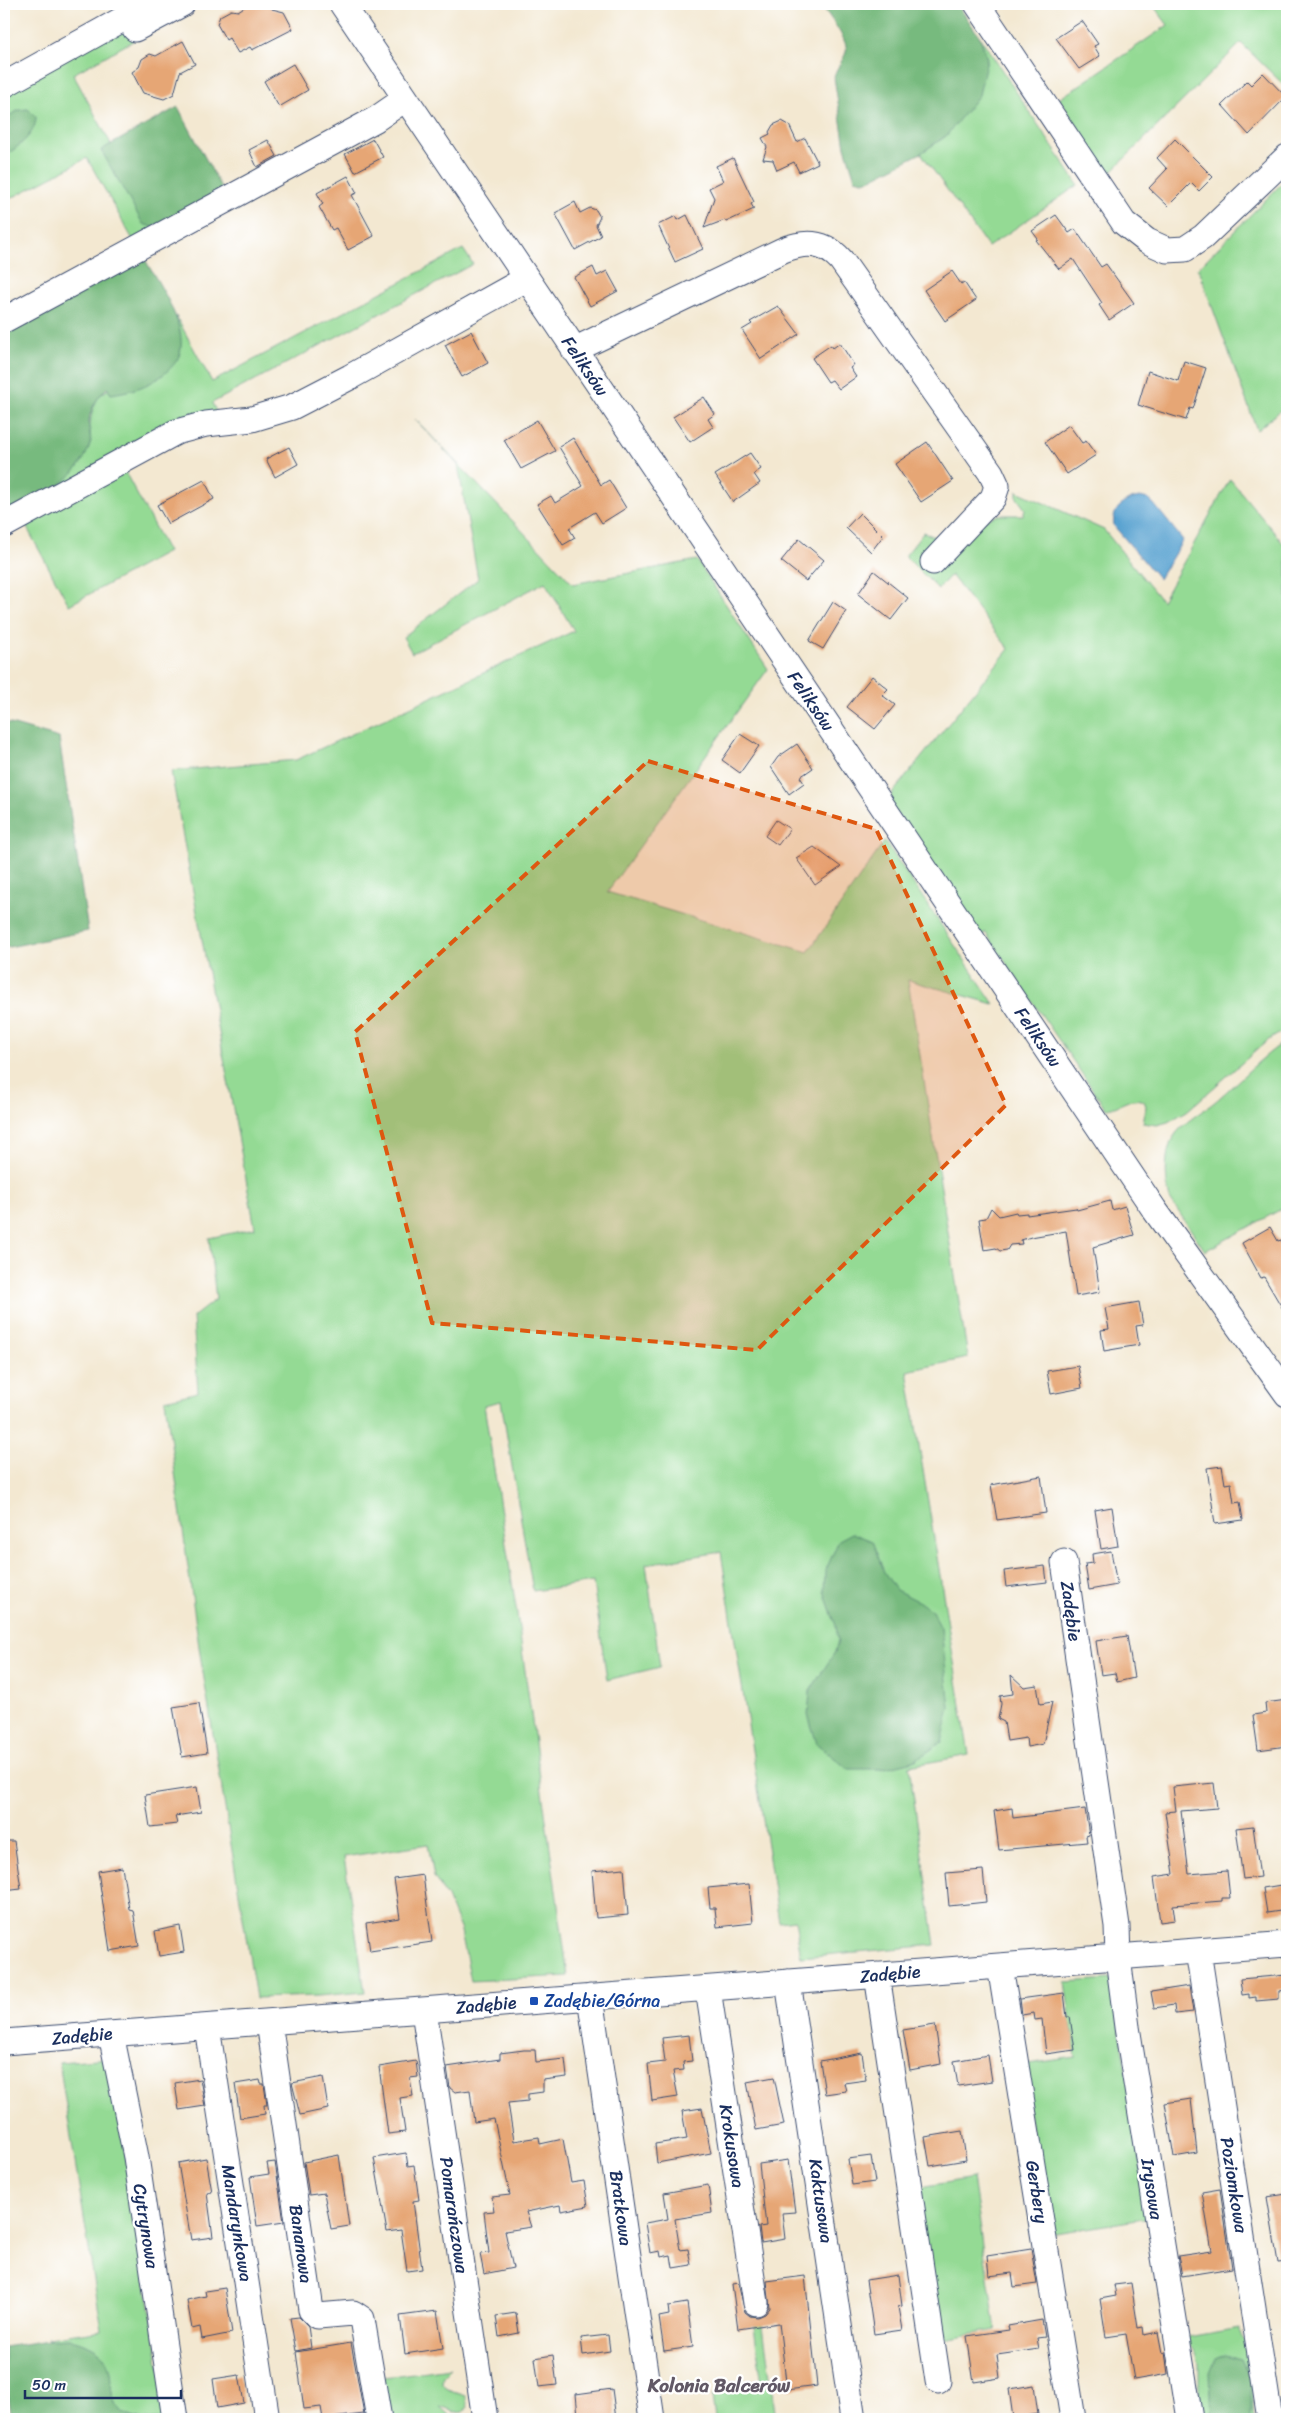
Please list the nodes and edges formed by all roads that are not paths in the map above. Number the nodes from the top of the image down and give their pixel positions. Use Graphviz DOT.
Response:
graph roads {
  1 [pos="150,4"];
  2 [pos="182,4"];
  3 [pos="342,4"];
  4 [pos="977,4"];
  5 [pos="131,31"];
  6 [pos="4,85"];
  7 [pos="405,99"];
  8 [pos="1287,157"];
  9 [pos="526,279"];
  10 [pos="4,320"];
  11 [pos="574,350"];
  12 [pos="4,525"];
  13 [pos="933,562"];
  14 [pos="1287,1394"];
  15 [pos="1064,1562"];
  16 [pos="1287,1944"];
  17 [pos="1198,1951"];
  18 [pos="1118,1958"];
  19 [pos="1000,1966"];
  20 [pos="877,1975"];
  21 [pos="788,1982"];
  22 [pos="708,1989"];
  23 [pos="590,1997"];
  24 [pos="424,2011"];
  25 [pos="269,2022"];
  26 [pos="207,2026"];
  27 [pos="111,2034"];
  28 [pos="4,2042"];
  29 [pos="756,2303"];
  30 [pos="938,2382"];
  31 [pos="175,2419"];
  32 [pos="267,2419"];
  33 [pos="379,2419"];
  34 [pos="485,2419"];
  35 [pos="652,2419"];
  36 [pos="854,2419"];
  37 [pos="1073,2419"];
  38 [pos="1190,2419"];
  39 [pos="1270,2419"];
  1 -- 6 [label="street"];
  2 -- 5 [label="street"];
  3 -- 7 [label="street, Feliksów"];
  4 -- 8 [label="street"];
  7 -- 9 [label="street, Feliksów"];
  7 -- 10 [label="street"];
  9 -- 11 [label="street, Feliksów"];
  9 -- 12 [label="street"];
  11 -- 13 [label="street"];
  11 -- 14 [label="street, Feliksów"];
  15 -- 18 [label="street, Zadębie"];
  16 -- 17 [label="street, Zadębie"];
  17 -- 18 [label="street, Zadębie"];
  17 -- 39 [label="street, Poziomkowa"];
  18 -- 19 [label="street, Zadębie"];
  18 -- 38 [label="street, Irysowa"];
  19 -- 20 [label="street, Zadębie"];
  19 -- 37 [label="street, Gerbery"];
  20 -- 21 [label="street, Zadębie"];
  20 -- 30 [label="street"];
  21 -- 22 [label="street, Zadębie"];
  21 -- 36 [label="street, Kaktusowa"];
  22 -- 23 [label="street, Zadębie"];
  22 -- 29 [label="street, Krokusowa"];
  23 -- 24 [label="street, Zadębie"];
  23 -- 35 [label="street, Bratkowa"];
  24 -- 25 [label="street, Zadębie"];
  24 -- 34 [label="street, Pomarańczowa"];
  25 -- 26 [label="street, Zadębie"];
  25 -- 33 [label="street, Bananowa"];
  26 -- 27 [label="street, Zadębie"];
  26 -- 32 [label="street, Mandarynkowa"];
  27 -- 28 [label="street, Zadębie"];
  27 -- 31 [label="street, Cytrynowa"];
}
